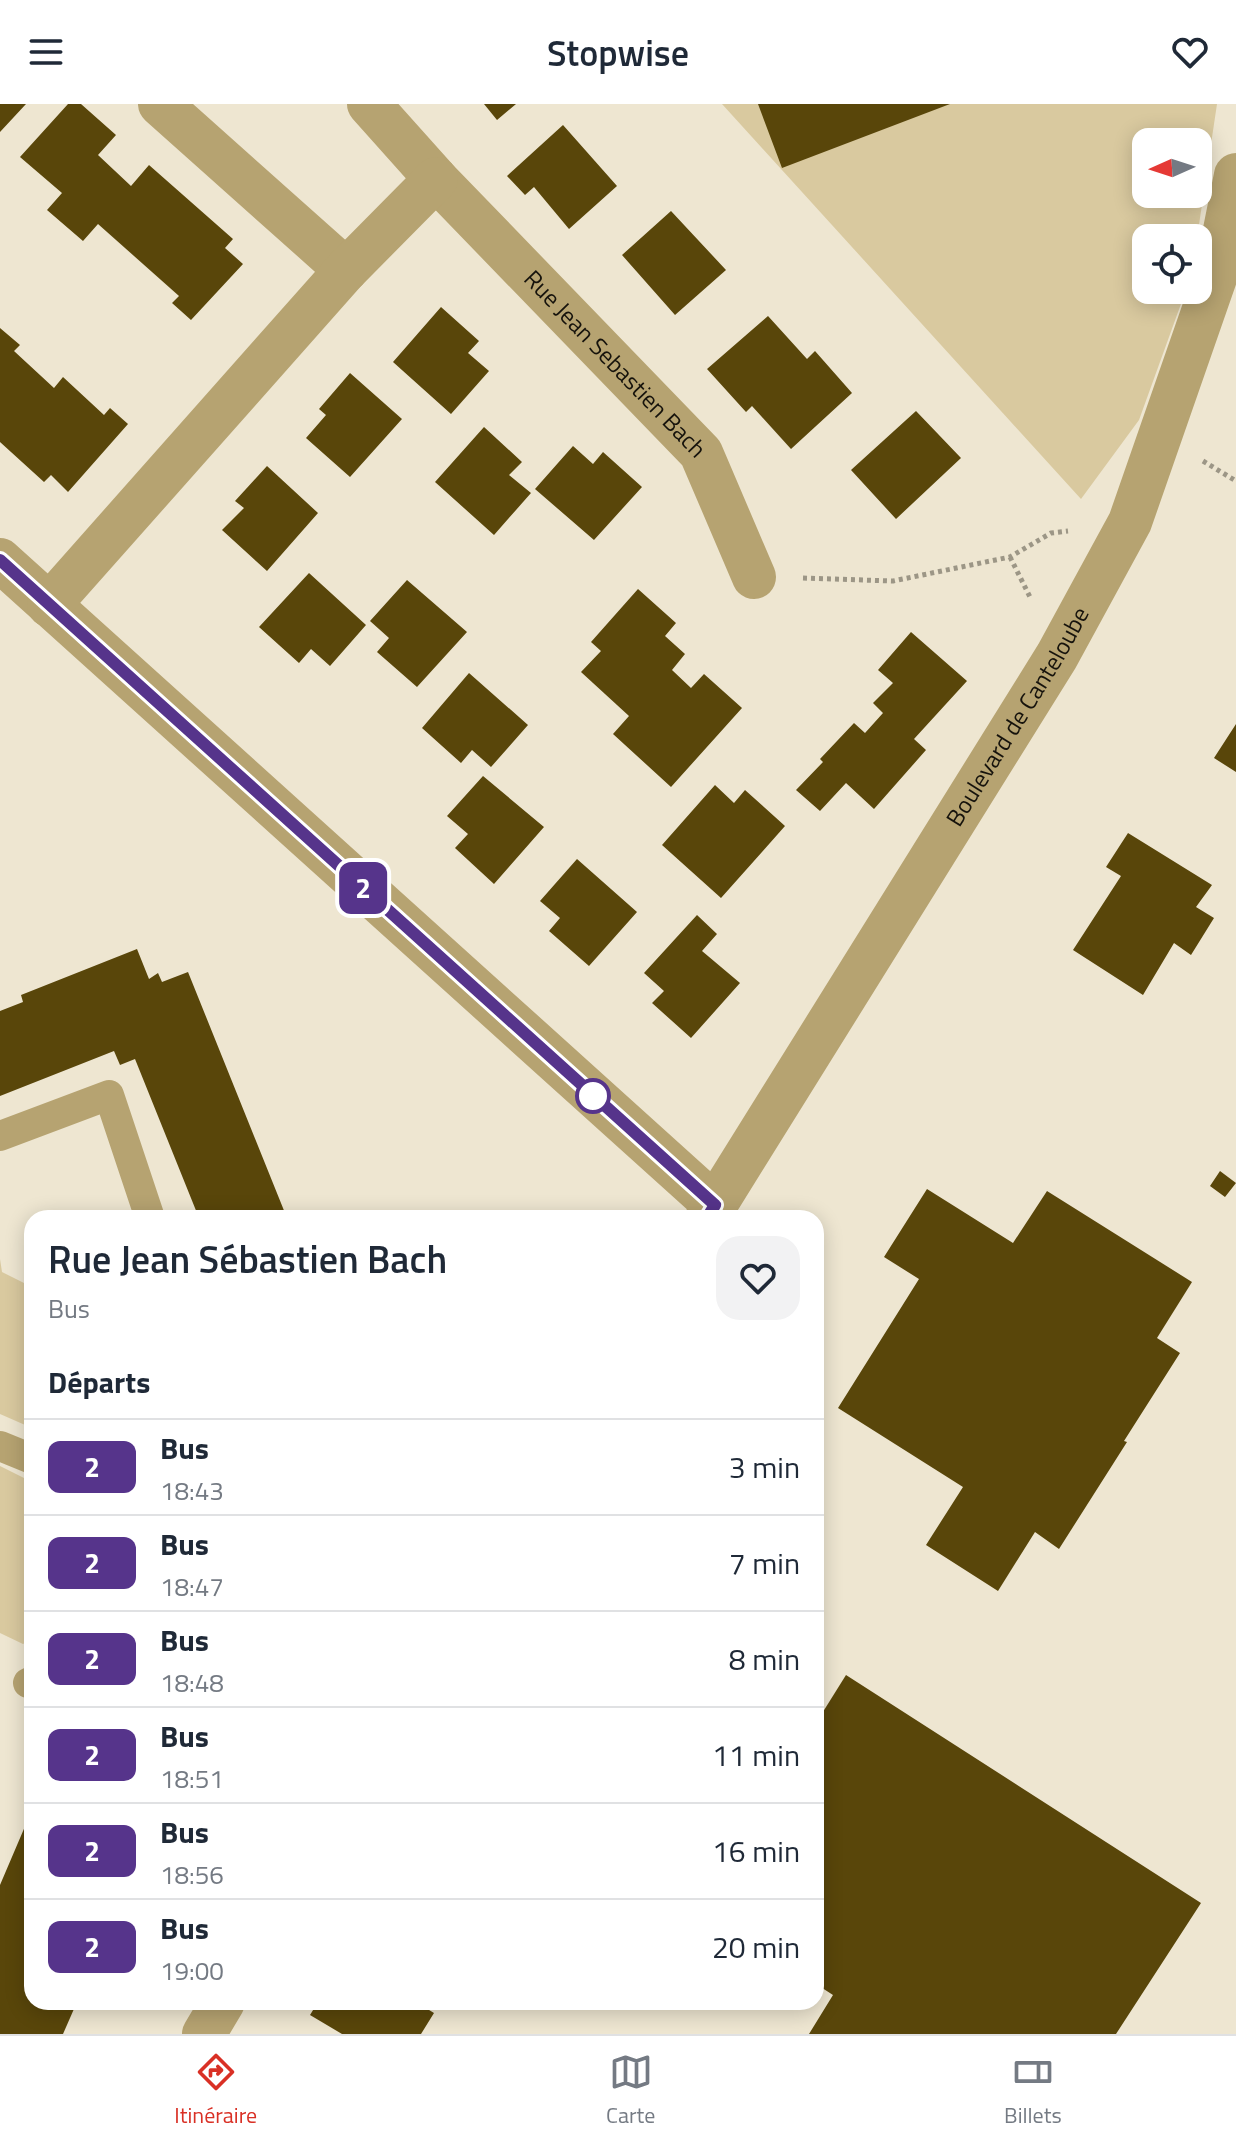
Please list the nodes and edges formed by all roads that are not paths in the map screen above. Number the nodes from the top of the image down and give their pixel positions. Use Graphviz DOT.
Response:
graph roads {
  1 [pos="160,104"];
  2 [pos="369,104"];
  3 [pos="1236,175"];
  4 [pos="436,179"];
  5 [pos="346,270"];
  6 [pos="0,560"];
  7 [pos="754,577"];
  8 [pos="49,605"];
  9 [pos="0,1136"];
  10 [pos="147,1210"];
  11 [pos="709,1210"];
  12 [pos="712,1210"];
  13 [pos="0,1446"];
  14 [pos="24,1456"];
  15 [pos="218,2010"];
  16 [pos="204,2034"];
  1 -- 5 [label="street"];
  2 -- 4 [label="street, Rue Jean Sebastien Bach"];
  3 -- 12 [label="street, Boulevard de Canteloube"];
  4 -- 5 [label="street"];
  4 -- 7 [label="street, Rue Jean Sebastien Bach"];
  5 -- 8 [label="street"];
  6 -- 8 [label="street"];
  8 -- 11 [label="street"];
  9 -- 10 [label="lane"];
  13 -- 14 [label="lane"];
  15 -- 16 [label="street"];
}
